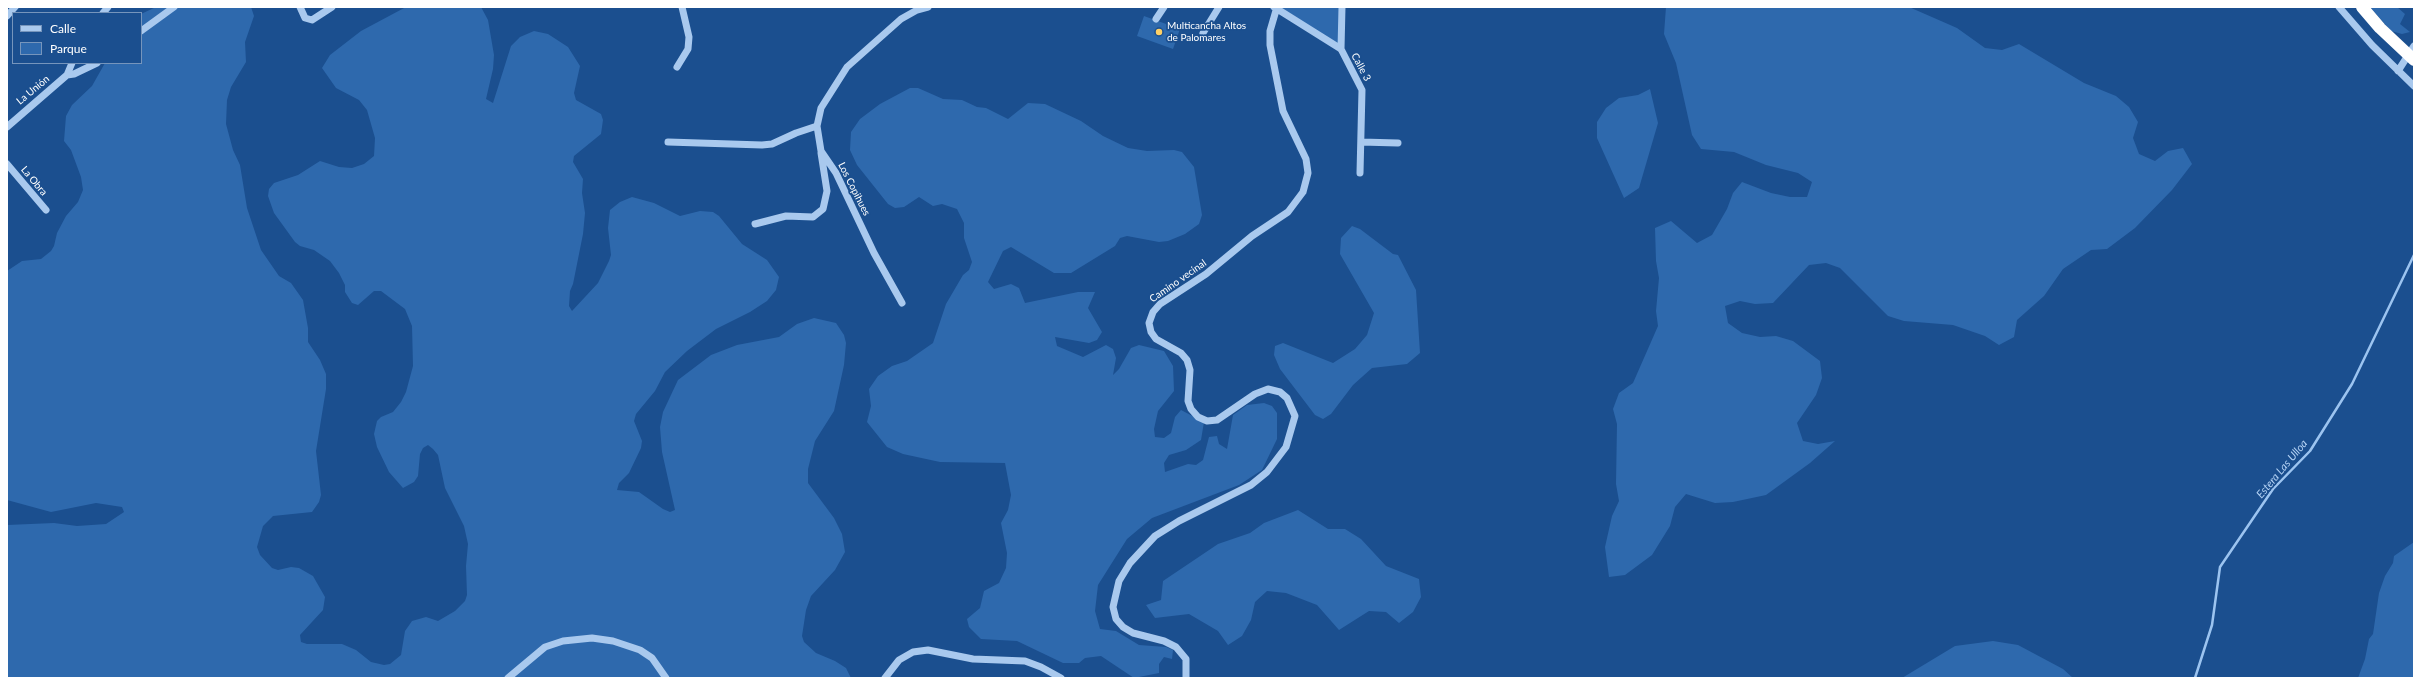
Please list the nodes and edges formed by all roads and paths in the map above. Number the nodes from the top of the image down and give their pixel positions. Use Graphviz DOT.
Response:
graph roads {
  1 [pos="15,7"];
  2 [pos="174,7"];
  3 [pos="300,7"];
  4 [pos="332,7"];
  5 [pos="682,7"];
  6 [pos="928,7"];
  7 [pos="1164,7"];
  8 [pos="1219,7"];
  9 [pos="1276,7"];
  10 [pos="1342,7"];
  11 [pos="2339,7"];
  12 [pos="2362,7"];
  13 [pos="7,16"];
  14 [pos="1156,19"];
  15 [pos="142,30"];
  16 [pos="1203,34"];
  17 [pos="1341,50"];
  18 [pos="2412,54"];
  19 [pos="72,64"];
  20 [pos="95,64"];
  21 [pos="677,67"];
  22 [pos="2398,72"];
  23 [pos="67,75"];
  24 [pos="2414,86"];
  25 [pos="817,126"];
  26 [pos="7,127"];
  27 [pos="668,142"];
  28 [pos="1361,142"];
  29 [pos="1398,143"];
  30 [pos="821,151"];
  31 [pos="7,164"];
  32 [pos="1360,173"];
  33 [pos="46,210"];
  34 [pos="755,224"];
  35 [pos="902,303"];
  36 [pos="508,678"];
  37 [pos="666,678"];
  38 [pos="885,678"];
  39 [pos="1062,678"];
  40 [pos="1186,678"];
  1 -- 13 [label="street"];
  2 -- 15 [label="street"];
  3 -- 4 [label="street"];
  5 -- 21 [label="street"];
  6 -- 25 [label="street, Los Copihues"];
  7 -- 14 [label="street"];
  8 -- 16 [label="street"];
  9 -- 17 [label="street, Calle 3"];
  9 -- 40 [label="street, Camino vecinal"];
  10 -- 17 [label="street"];
  11 -- 22 [label="street"];
  12 -- 18 [label="highway"];
  17 -- 28 [label="street, Calle 3"];
  18 -- 22 [label="street"];
  19 -- 23 [label="street"];
  20 -- 23 [label="street, La Unión"];
  22 -- 24 [label="street"];
  23 -- 26 [label="street, La Unión"];
  25 -- 27 [label="street"];
  25 -- 30 [label="street, Los Copihues"];
  28 -- 29 [label="street"];
  28 -- 32 [label="street, Calle 3"];
  30 -- 34 [label="street"];
  30 -- 35 [label="street, Los Copihues"];
  31 -- 33 [label="street, La Obra"];
  36 -- 37 [label="street"];
  38 -- 39 [label="street"];
}
